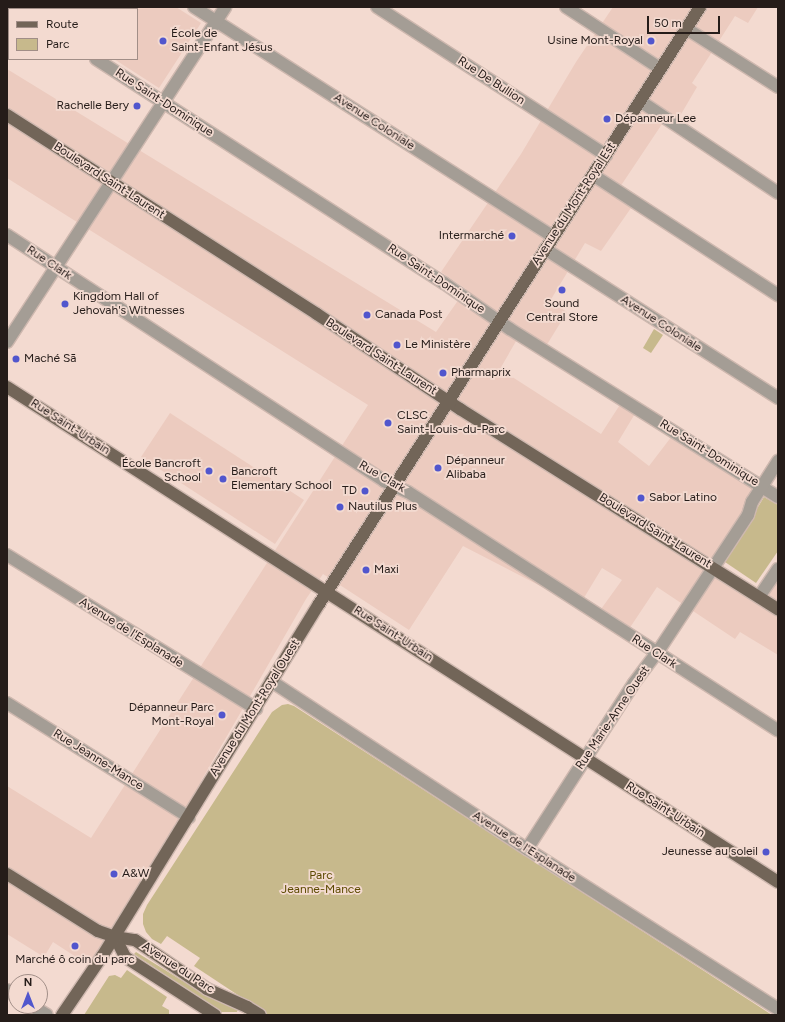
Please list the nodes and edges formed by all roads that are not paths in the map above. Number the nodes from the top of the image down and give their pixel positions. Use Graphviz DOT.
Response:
graph roads {
  1 [pos="194,7"];
  2 [pos="226,7"];
  3 [pos="377,7"];
  4 [pos="566,7"];
  5 [pos="700,7"];
  6 [pos="216,21"];
  7 [pos="687,29"];
  8 [pos="98,60"];
  9 [pos="662,69"];
  10 [pos="778,87"];
  11 [pos="640,101"];
  12 [pos="163,103"];
  13 [pos="7,115"];
  14 [pos="606,155"];
  15 [pos="593,175"];
  16 [pos="111,183"];
  17 [pos="778,192"];
  18 [pos="7,235"];
  19 [pos="553,237"];
  20 [pos="545,250"];
  21 [pos="56,267"];
  22 [pos="778,295"];
  23 [pos="499,321"];
  24 [pos="7,342"];
  25 [pos="7,387"];
  26 [pos="778,398"];
  27 [pos="448,401"];
  28 [pos="778,461"];
  29 [pos="395,486"];
  30 [pos="762,486"];
  31 [pos="778,497"];
  32 [pos="7,555"];
  33 [pos="713,568"];
  34 [pos="778,569"];
  35 [pos="327,592"];
  36 [pos="759,597"];
  37 [pos="778,609"];
  38 [pos="657,653"];
  39 [pos="271,681"];
  40 [pos="7,703"];
  41 [pos="256,709"];
  42 [pos="778,730"];
  43 [pos="585,759"];
  44 [pos="189,817"];
  45 [pos="527,849"];
  46 [pos="7,874"];
  47 [pos="778,882"];
  48 [pos="114,937"];
  49 [pos="778,1009"];
  50 [pos="62,1015"];
  51 [pos="215,1015"];
  52 [pos="260,1015"];
  1 -- 6 [label="street, Avenue Coloniale"];
  2 -- 6 [label="street"];
  3 -- 14 [label="street, Rue De Bullion"];
  4 -- 9 [label="street"];
  5 -- 7 [label="main road, Avenue du Mont-Royal Est"];
  6 -- 12 [label="street"];
  6 -- 19 [label="street, Avenue Coloniale"];
  7 -- 9 [label="main road, Avenue du Mont-Royal Est"];
  7 -- 10 [label="street"];
  8 -- 12 [label="street, Rue Saint-Dominique"];
  9 -- 11 [label="main road, Avenue du Mont-Royal Est"];
  11 -- 14 [label="main road, Avenue du Mont-Royal Est"];
  11 -- 17 [label="street"];
  12 -- 16 [label="street"];
  12 -- 23 [label="street, Rue Saint-Dominique"];
  13 -- 16 [label="main road, Boulevard Saint-Laurent"];
  14 -- 15 [label="main road, Avenue du Mont-Royal Est"];
  15 -- 19 [label="main road, Avenue du Mont-Royal Est"];
  15 -- 22 [label="street"];
  16 -- 21 [label="street"];
  16 -- 27 [label="main road, Boulevard Saint-Laurent"];
  18 -- 21 [label="street, Rue Clark"];
  19 -- 20 [label="main road, Avenue du Mont-Royal Est"];
  20 -- 23 [label="main road, Avenue du Mont-Royal Est"];
  20 -- 26 [label="street, Avenue Coloniale"];
  21 -- 24 [label="street"];
  21 -- 29 [label="street, Rue Clark"];
  23 -- 27 [label="main road, Avenue du Mont-Royal Est"];
  23 -- 30 [label="street, Rue Saint-Dominique"];
  25 -- 35 [label="main road, Rue Saint-Urbain"];
  27 -- 29 [label="main road, Avenue du Mont-Royal Ouest"];
  27 -- 33 [label="main road, Boulevard Saint-Laurent"];
  28 -- 30 [label="street, Rue Marie-Anne Ouest"];
  29 -- 35 [label="main road, Avenue du Mont-Royal Ouest"];
  29 -- 38 [label="street, Rue Clark"];
  30 -- 31 [label="street, Rue Saint-Dominique"];
  30 -- 33 [label="street, Rue Marie-Anne Ouest"];
  32 -- 41 [label="street, Avenue de l'Esplanade"];
  33 -- 36 [label="main road, Boulevard Saint-Laurent"];
  33 -- 38 [label="street, Rue Marie-Anne Ouest"];
  34 -- 36 [label="street"];
  35 -- 39 [label="main road, Avenue du Mont-Royal Ouest"];
  35 -- 43 [label="main road, Rue Saint-Urbain"];
  36 -- 37 [label="main road, Boulevard Saint-Laurent"];
  38 -- 42 [label="street, Rue Clark"];
  38 -- 43 [label="street, Rue Marie-Anne Ouest"];
  39 -- 41 [label="main road, Avenue du Mont-Royal Ouest"];
  39 -- 45 [label="street, Avenue de l'Esplanade"];
  40 -- 44 [label="street, Rue Jeanne-Mance"];
  41 -- 44 [label="main road, Avenue du Mont-Royal Ouest"];
  43 -- 45 [label="street, Rue Marie-Anne Ouest"];
  43 -- 47 [label="main road, Rue Saint-Urbain"];
  44 -- 48 [label="main road, Avenue du Mont-Royal Ouest"];
  45 -- 49 [label="street, Avenue de l'Esplanade"];
  46 -- 48 [label="main road, Avenue du Parc"];
  48 -- 50 [label="main road, Avenue du Mont-Royal Ouest"];
  48 -- 51 [label="main road, Avenue du Parc"];
  48 -- 52 [label="main road, Avenue du Parc"];
}
